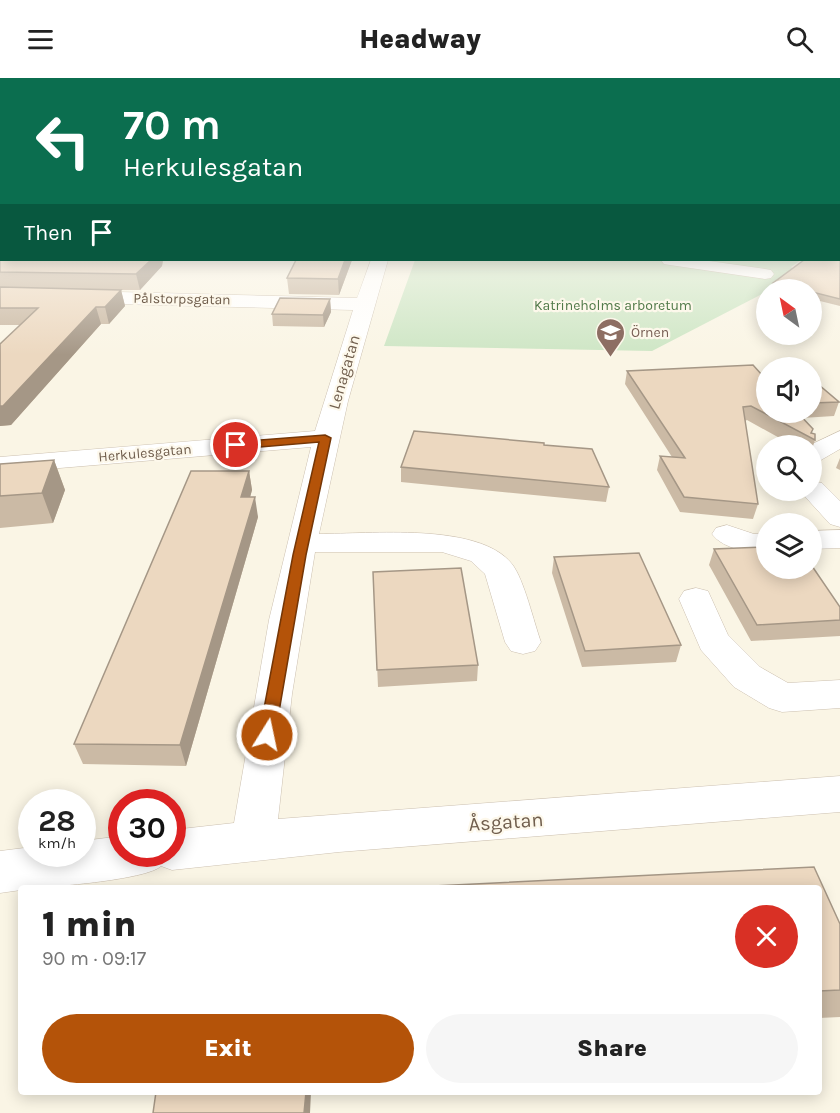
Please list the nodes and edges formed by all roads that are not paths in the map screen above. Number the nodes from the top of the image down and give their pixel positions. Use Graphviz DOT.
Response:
graph roads {
  1 [pos="379,261"];
  2 [pos="677,261"];
  3 [pos="765,274"];
  4 [pos="0,295"];
  5 [pos="363,304"];
  6 [pos="325,438"];
  7 [pos="840,439"];
  8 [pos="822,449"];
  9 [pos="0,465"];
  10 [pos="822,499"];
  11 [pos="840,518"];
  12 [pos="727,534"];
  13 [pos="840,539"];
  14 [pos="822,540"];
  15 [pos="302,543"];
  16 [pos="756,543"];
  17 [pos="696,598"];
  18 [pos="522,642"];
  19 [pos="840,694"];
  20 [pos="840,795"];
  21 [pos="254,840"];
  22 [pos="186,848"];
  23 [pos="108,858"];
  24 [pos="0,872"];
  1 -- 5 [label="street, Lenagatan"];
  2 -- 3 [label="street"];
  4 -- 5 [label="street, Pålstorpsgatan"];
  5 -- 6 [label="street, Lenagatan"];
  6 -- 9 [label="street, Herkulesgatan"];
  6 -- 15 [label="street, Lenagatan"];
  7 -- 8 [label="street"];
  10 -- 11 [label="street"];
  12 -- 16 [label="street"];
  13 -- 14 [label="street"];
  15 -- 18 [label="street"];
  15 -- 21 [label="street, Lenagatan"];
  17 -- 19 [label="street"];
  20 -- 21 [label="street, Åsgatan"];
  21 -- 22 [label="street, Åsgatan"];
  23 -- 24 [label="street"];
}
